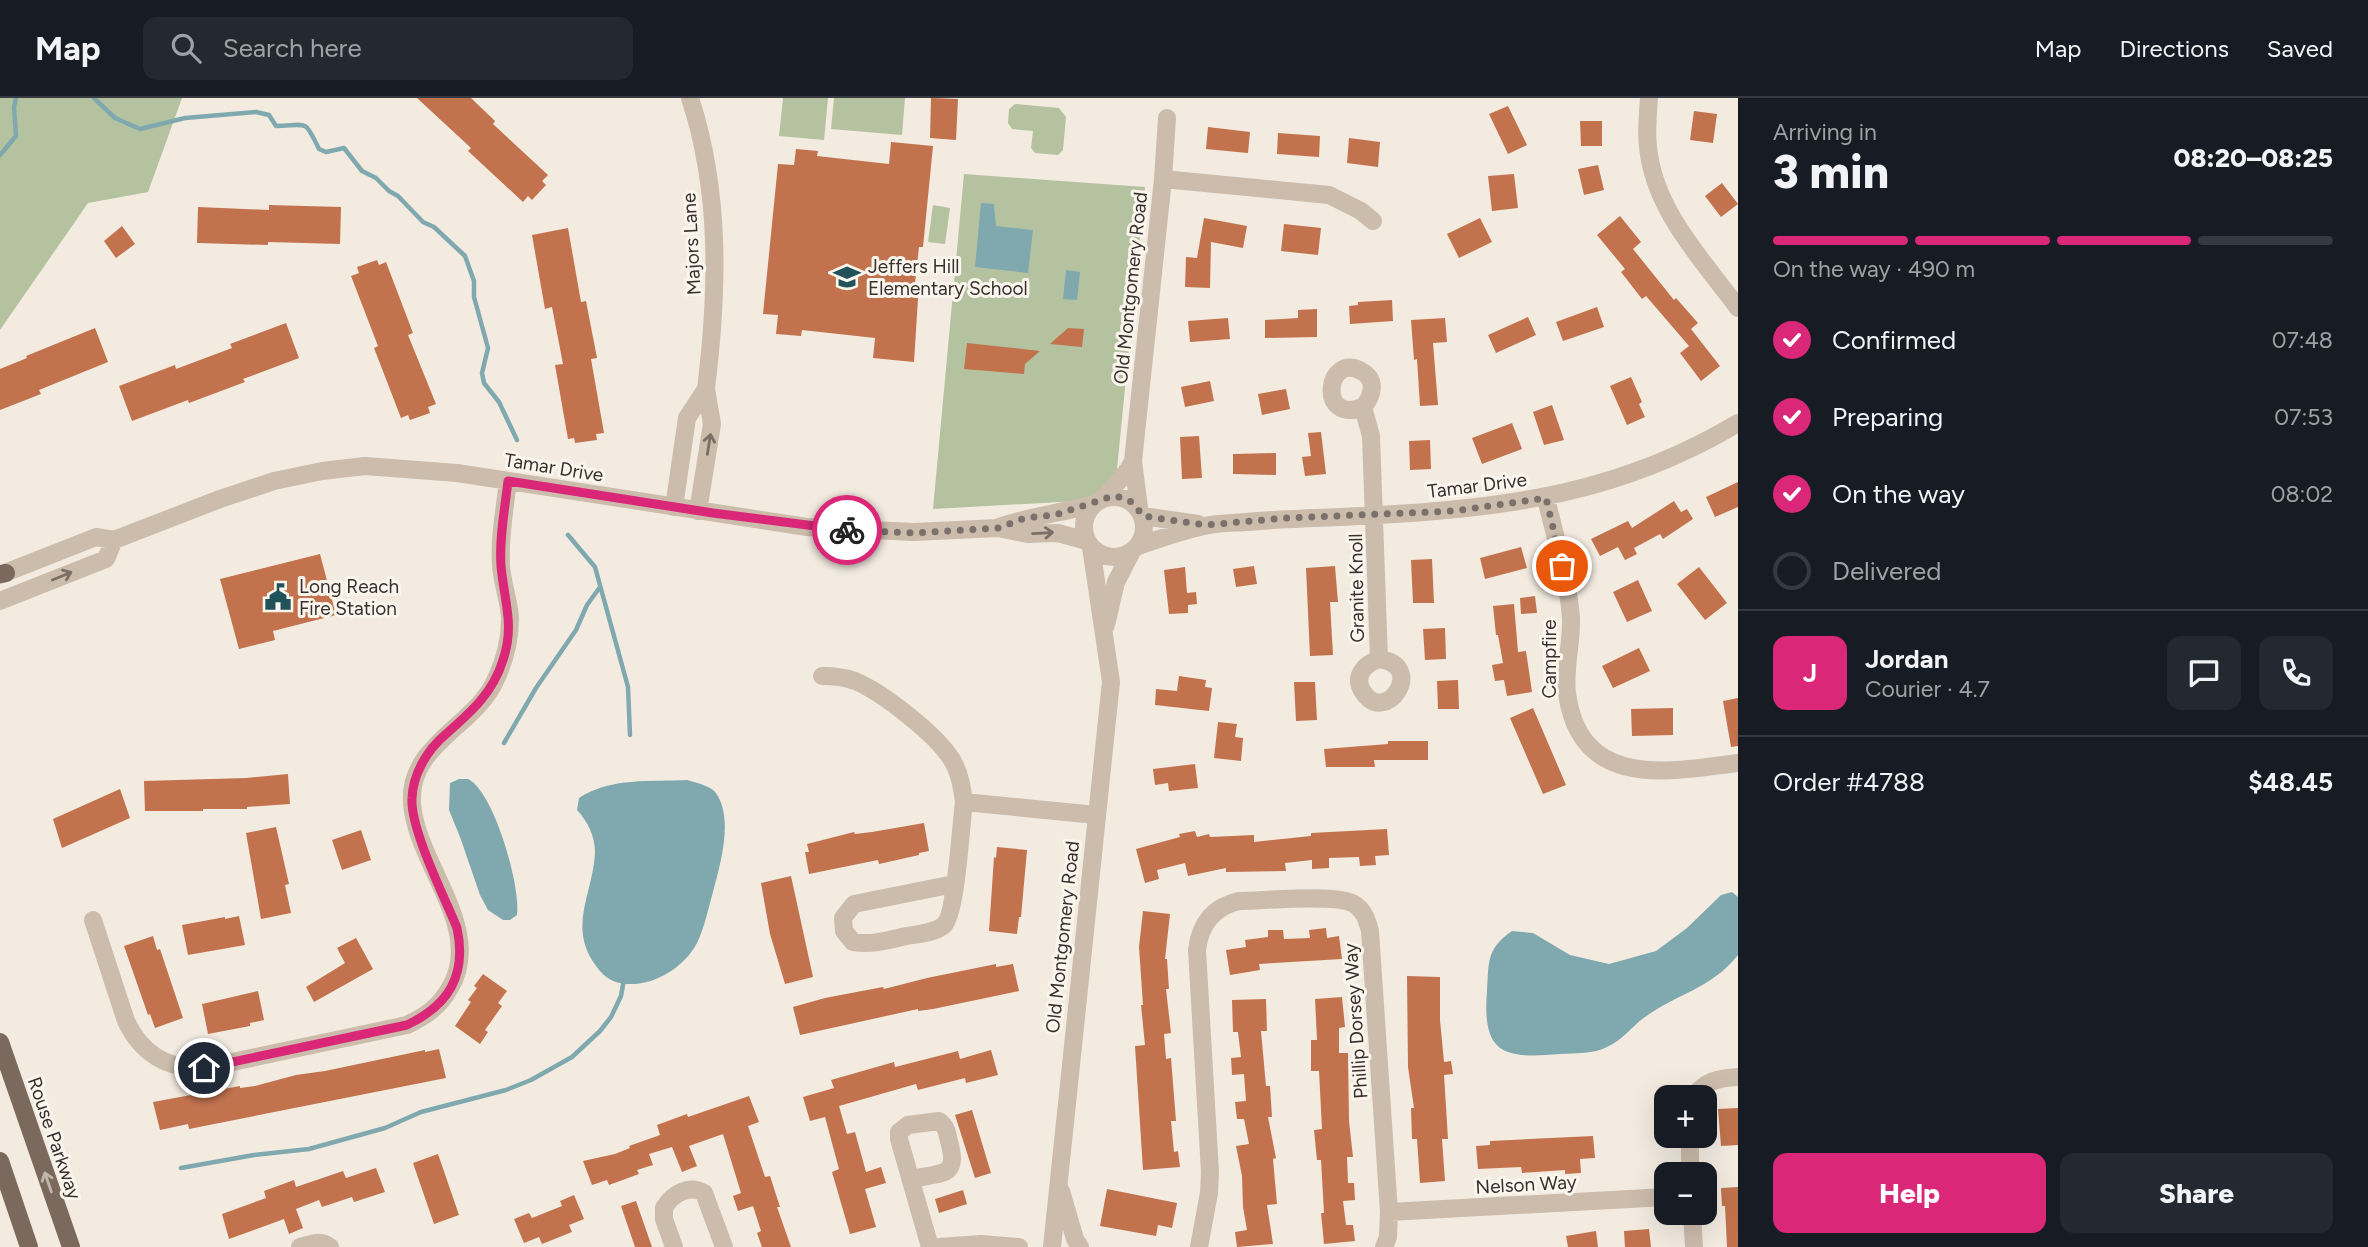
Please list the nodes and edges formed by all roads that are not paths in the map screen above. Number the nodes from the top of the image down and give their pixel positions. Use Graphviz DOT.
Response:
graph roads {
  1 [pos="690,98"];
  2 [pos="1649,98"];
  3 [pos="1167,118"];
  4 [pos="1163,179"];
  5 [pos="1373,221"];
  6 [pos="1738,308"];
  7 [pos="706,389"];
  8 [pos="1363,407"];
  9 [pos="1738,423"];
  10 [pos="1133,461"];
  11 [pos="508,481"];
  12 [pos="1546,498"];
  13 [pos="1098,501"];
  14 [pos="674,507"];
  15 [pos="698,511"];
  16 [pos="1141,512"];
  17 [pos="1375,516"];
  18 [pos="1205,525"];
  19 [pos="998,528"];
  20 [pos="114,540"];
  21 [pos="1089,544"];
  22 [pos="1134,550"];
  23 [pos="2,574"];
  24 [pos="0,601"];
  25 [pos="1105,632"];
  26 [pos="1379,659"];
  27 [pos="822,676"];
  28 [pos="1738,763"];
  29 [pos="964,802"];
  30 [pos="1096,816"];
  31 [pos="954,884"];
  32 [pos="93,920"];
  33 [pos="0,1042"];
  34 [pos="1738,1077"];
  35 [pos="1706,1085"];
  36 [pos="0,1161"];
  37 [pos="912,1179"];
  38 [pos="1058,1181"];
  39 [pos="1654,1198"];
  40 [pos="1389,1212"];
  41 [pos="1693,1225"];
  42 [pos="29,1247"];
  43 [pos="71,1247"];
  44 [pos="300,1247"];
  45 [pos="330,1247"];
  46 [pos="674,1247"];
  47 [pos="724,1247"];
  48 [pos="930,1247"];
  49 [pos="939,1247"];
  50 [pos="1019,1247"];
  51 [pos="1052,1247"];
  52 [pos="1080,1247"];
  53 [pos="1199,1247"];
  54 [pos="1384,1247"];
  55 [pos="1694,1247"];
  1 -- 7 [label="street, Majors Lane"];
  2 -- 6 [label="street"];
  3 -- 4 [label="street, Old Montgomery Road"];
  4 -- 5 [label="street"];
  4 -- 10 [label="street, Old Montgomery Road"];
  7 -- 14 [label="street, Majors Lane"];
  15 -- 7 [label="street, Majors Lane, one-way"];
  8 -- 17 [label="street, Granite Knoll"];
  9 -- 12 [label="street, Tamar Drive"];
  10 -- 13 [label="street"];
  10 -- 16 [label="street, Old Montgomery Road"];
  11 -- 14 [label="street, Tamar Drive"];
  11 -- 20 [label="street, Tamar Drive"];
  11 -- 32 [label="street"];
  12 -- 17 [label="street, Tamar Drive"];
  12 -- 28 [label="street, Campfire"];
  13 -- 16 [label="street"];
  13 -- 19 [label="street, Tamar Drive"];
  13 -- 21 [label="street"];
  14 -- 15 [label="street, Tamar Drive"];
  15 -- 19 [label="street, Tamar Drive"];
  16 -- 18 [label="street, Tamar Drive"];
  16 -- 22 [label="street"];
  17 -- 18 [label="street, Tamar Drive"];
  17 -- 26 [label="street, Granite Knoll"];
  18 -- 22 [label="street, Tamar Drive"];
  19 -- 21 [label="street, Tamar Drive, one-way"];
  20 -- 23 [label="street, Tamar Drive"];
  24 -- 20 [label="street, Tamar Drive, one-way"];
  21 -- 22 [label="street"];
  21 -- 25 [label="street, Old Montgomery Road"];
  22 -- 25 [label="street, Old Montgomery Road"];
  25 -- 30 [label="street, Old Montgomery Road"];
  27 -- 29 [label="street"];
  29 -- 30 [label="street"];
  29 -- 31 [label="street"];
  30 -- 38 [label="street, Old Montgomery Road"];
  31 -- 31 [label="street"];
  43 -- 33 [label="main road, Rouse Parkway, one-way"];
  34 -- 35 [label="street"];
  36 -- 42 [label="main road"];
  37 -- 48 [label="street"];
  38 -- 51 [label="street, Old Montgomery Road"];
  38 -- 52 [label="street"];
  39 -- 40 [label="street, Nelson Way"];
  40 -- 53 [label="street, Phillip Dorsey Way"];
  40 -- 54 [label="street, Phillip Dorsey Way"];
  41 -- 55 [label="street"];
  44 -- 45 [label="street"];
  46 -- 47 [label="street"];
  49 -- 50 [label="street"];
}
